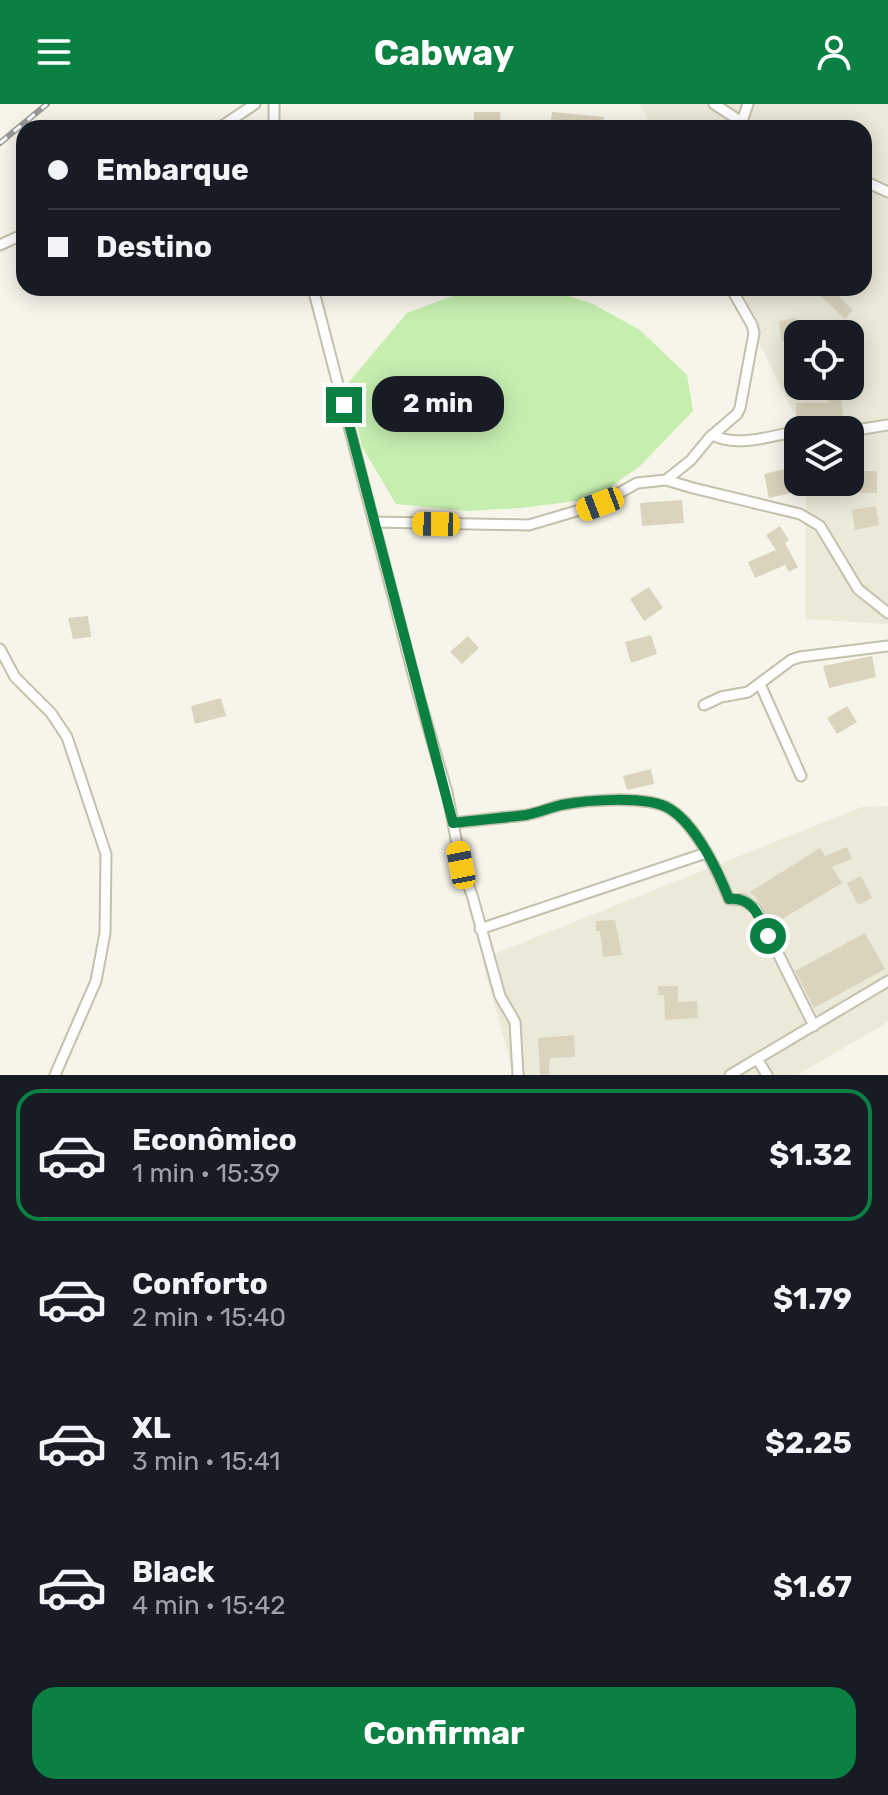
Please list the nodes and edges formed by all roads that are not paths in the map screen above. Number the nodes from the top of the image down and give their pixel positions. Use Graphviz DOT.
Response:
graph roads {
  1 [pos="255,104"];
  2 [pos="714,104"];
  3 [pos="231,120"];
  4 [pos="734,120"];
  5 [pos="315,296"];
  6 [pos="736,296"];
  7 [pos="888,425"];
  8 [pos="864,429"];
  9 [pos="784,434"];
  10 [pos="712,435"];
  11 [pos="666,480"];
  12 [pos="374,522"];
  13 [pos="888,613"];
  14 [pos="888,646"];
  15 [pos="0,649"];
  16 [pos="760,684"];
  17 [pos="704,705"];
  18 [pos="801,776"];
  19 [pos="453,823"];
  20 [pos="706,853"];
  21 [pos="480,929"];
  22 [pos="888,981"];
  23 [pos="814,1026"];
  24 [pos="758,1060"];
  25 [pos="55,1075"];
  26 [pos="518,1075"];
  27 [pos="730,1075"];
  28 [pos="767,1075"];
  1 -- 3 [label="street"];
  2 -- 4 [label="street"];
  5 -- 12 [label="street"];
  6 -- 10 [label="street"];
  7 -- 8 [label="street"];
  9 -- 10 [label="street"];
  10 -- 11 [label="street"];
  11 -- 12 [label="street"];
  11 -- 13 [label="street"];
  12 -- 19 [label="street"];
  14 -- 16 [label="street"];
  15 -- 25 [label="street"];
  16 -- 17 [label="street"];
  16 -- 18 [label="street"];
  19 -- 20 [label="street"];
  19 -- 21 [label="street"];
  20 -- 21 [label="street"];
  20 -- 23 [label="street"];
  21 -- 26 [label="street"];
  22 -- 23 [label="street"];
  23 -- 24 [label="street"];
  24 -- 27 [label="street"];
  24 -- 28 [label="street"];
}
